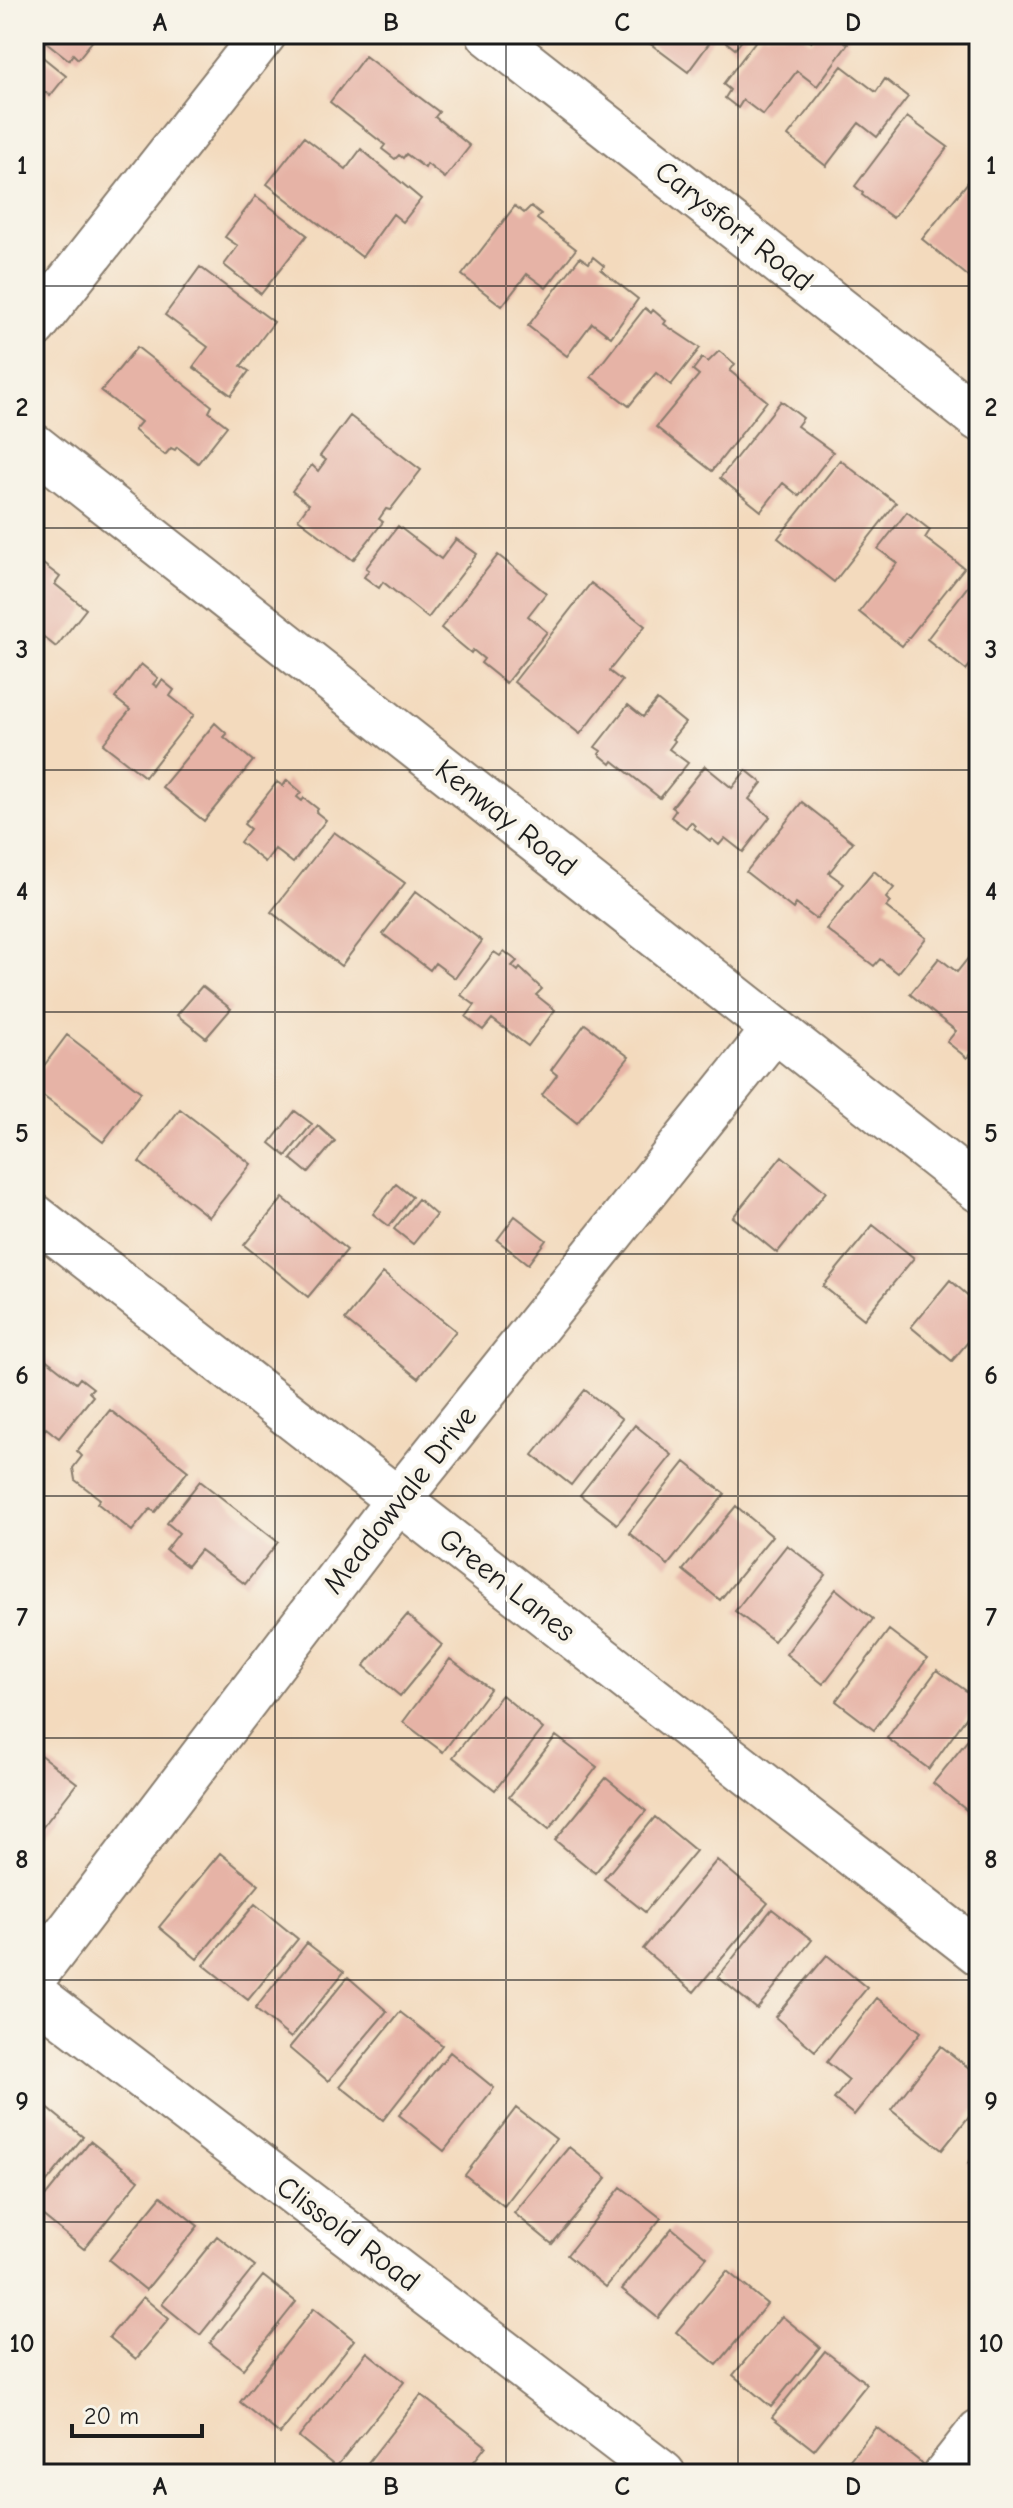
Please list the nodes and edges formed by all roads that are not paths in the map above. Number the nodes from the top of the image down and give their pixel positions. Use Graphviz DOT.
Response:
graph roads {
  1 [pos="264,34"];
  2 [pos="489,34"];
  3 [pos="34,326"];
  4 [pos="979,419"];
  5 [pos="34,446"];
  6 [pos="774,1030"];
  7 [pos="979,1190"];
  8 [pos="34,1216"];
  9 [pos="398,1500"];
  10 [pos="979,1953"];
  11 [pos="34,1977"];
  12 [pos="34,1994"];
  13 [pos="979,2432"];
  14 [pos="663,2474"];
  15 [pos="946,2474"];
  1 -- 3 [label="street"];
  2 -- 4 [label="street, Carysfort Road"];
  5 -- 6 [label="street, Kenway Road"];
  6 -- 7 [label="street, Kenway Road"];
  6 -- 9 [label="street, Meadowvale Drive"];
  8 -- 9 [label="street, Green Lanes"];
  9 -- 10 [label="street, Green Lanes"];
  9 -- 11 [label="street, Meadowvale Drive"];
  12 -- 14 [label="street, Clissold Road"];
  13 -- 15 [label="street"];
}
